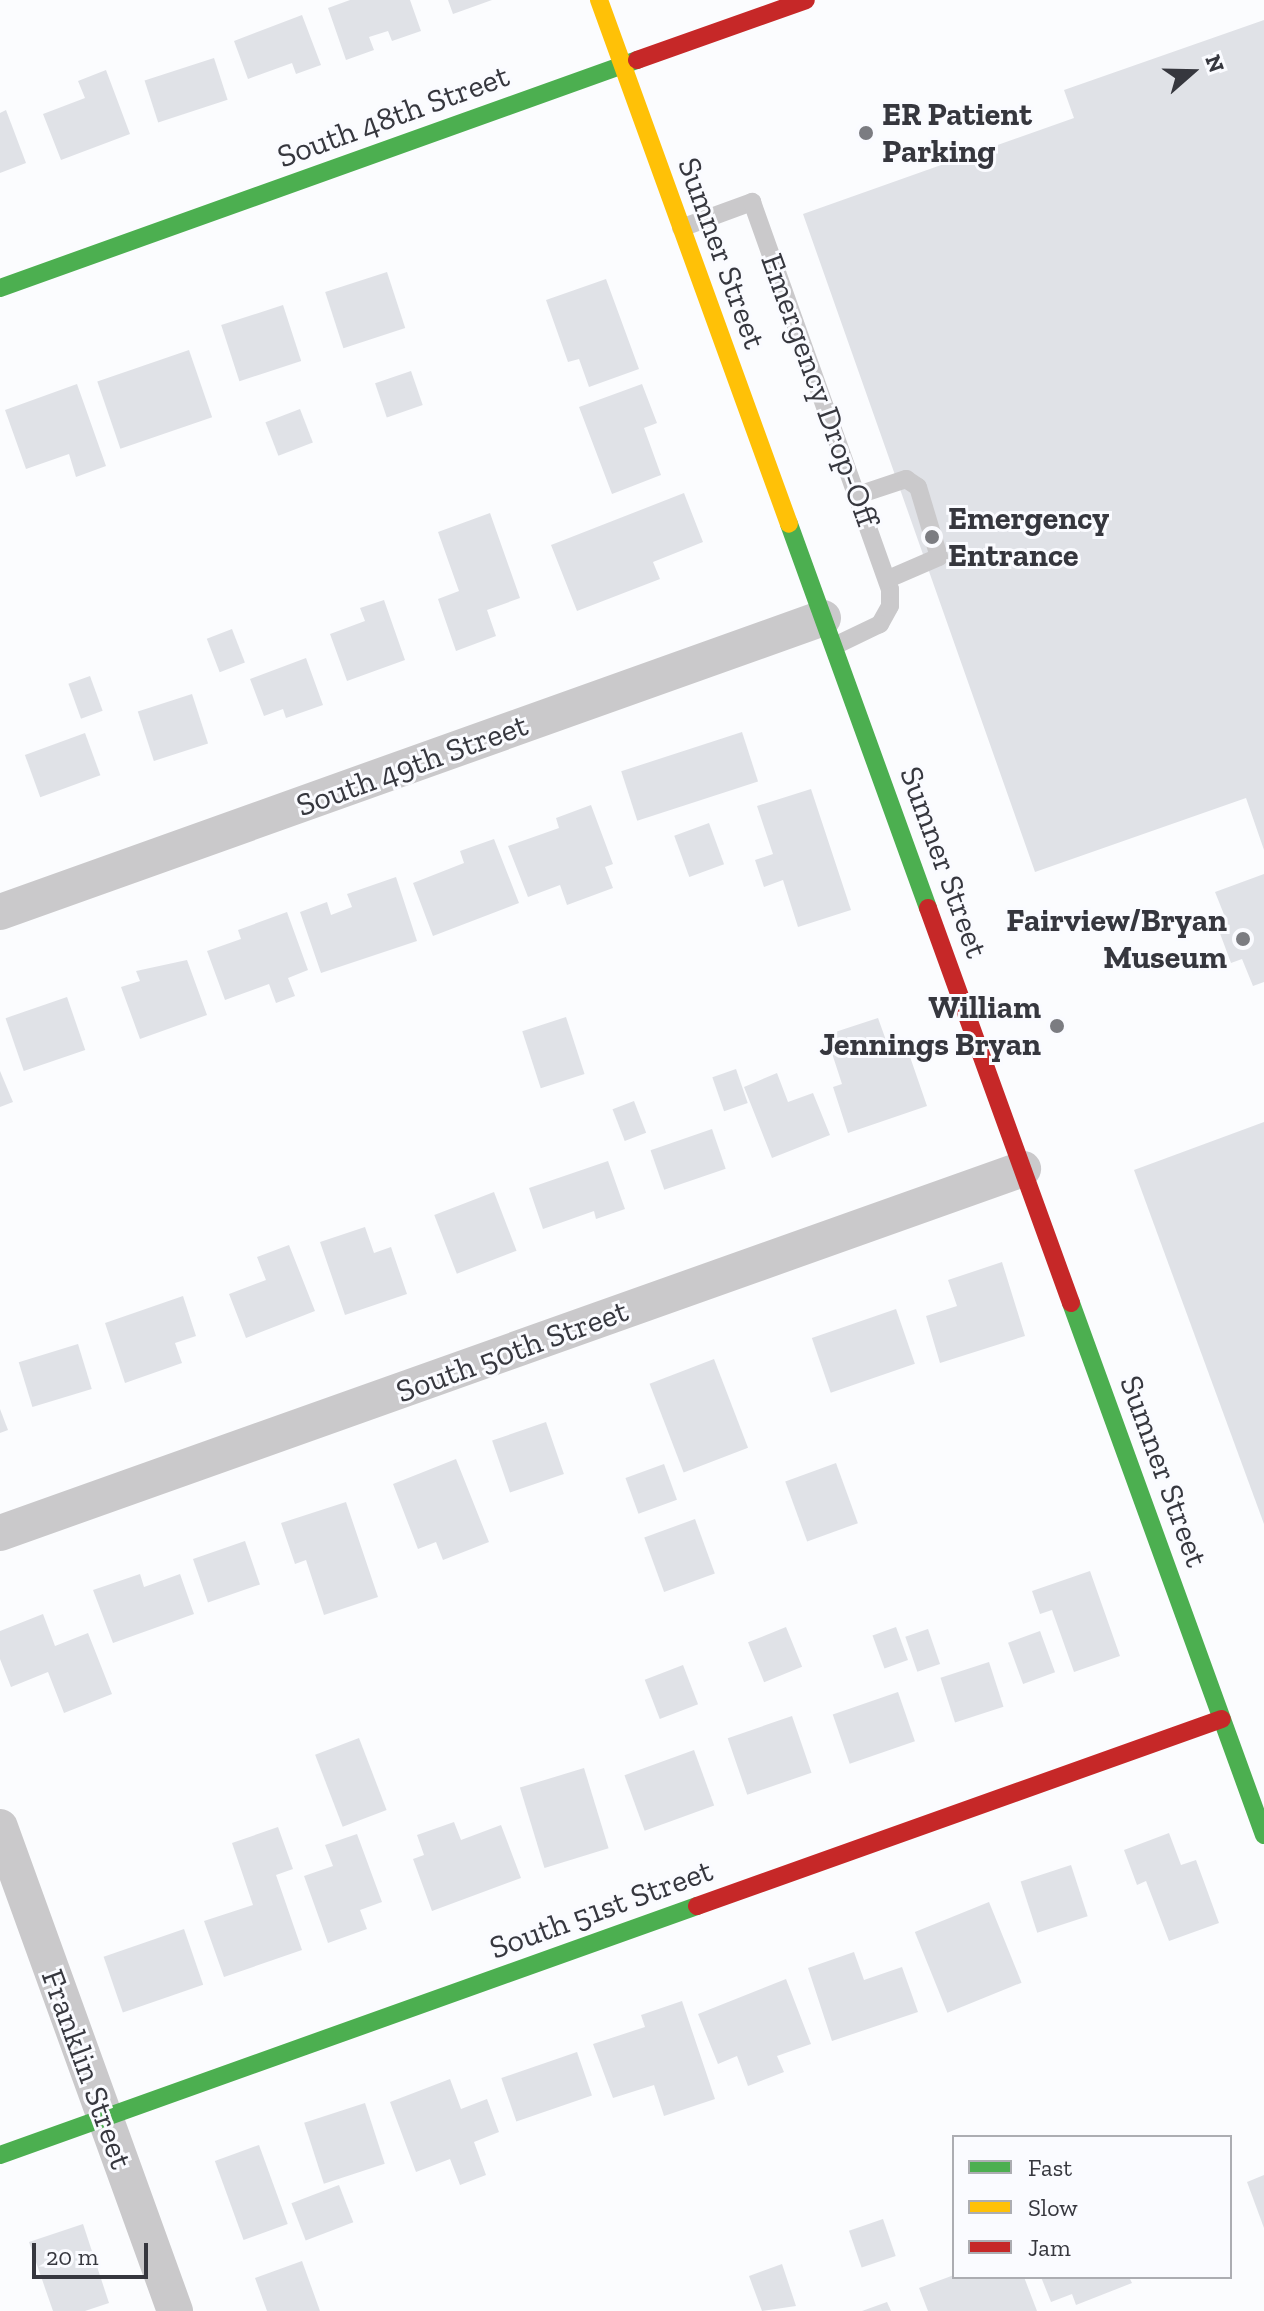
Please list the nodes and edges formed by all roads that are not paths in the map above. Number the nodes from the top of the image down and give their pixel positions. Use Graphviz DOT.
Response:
graph roads {
  1 [pos="599,0"];
  2 [pos="806,0"];
  3 [pos="622,66"];
  4 [pos="681,228"];
  5 [pos="0,288"];
  6 [pos="858,495"];
  7 [pos="888,579"];
  8 [pos="828,632"];
  9 [pos="0,912"];
  10 [pos="1023,1169"];
  11 [pos="0,1533"];
  12 [pos="1222,1719"];
  13 [pos="0,1827"];
  14 [pos="1264,1835"];
  15 [pos="105,2117"];
  16 [pos="0,2155"];
  17 [pos="175,2311"];
  1 -- 3 [label="street, Sumner Street"];
  2 -- 3 [label="street, South 48th Street"];
  3 -- 4 [label="street, Sumner Street"];
  3 -- 5 [label="street, South 48th Street"];
  4 -- 6 [label="lane, Emergency Drop-Off"];
  4 -- 8 [label="street, Sumner Street"];
  6 -- 7 [label="lane, Emergency Drop-Off"];
  6 -- 7 [label="lane"];
  7 -- 8 [label="lane"];
  8 -- 9 [label="street, South 49th Street"];
  8 -- 10 [label="street, Sumner Street"];
  10 -- 11 [label="street, South 50th Street"];
  10 -- 12 [label="street, Sumner Street"];
  12 -- 14 [label="street, Sumner Street"];
  12 -- 15 [label="street, South 51st Street"];
  13 -- 15 [label="street, Franklin Street"];
  15 -- 16 [label="street, South 51st Street"];
  15 -- 17 [label="street, Franklin Street"];
}
